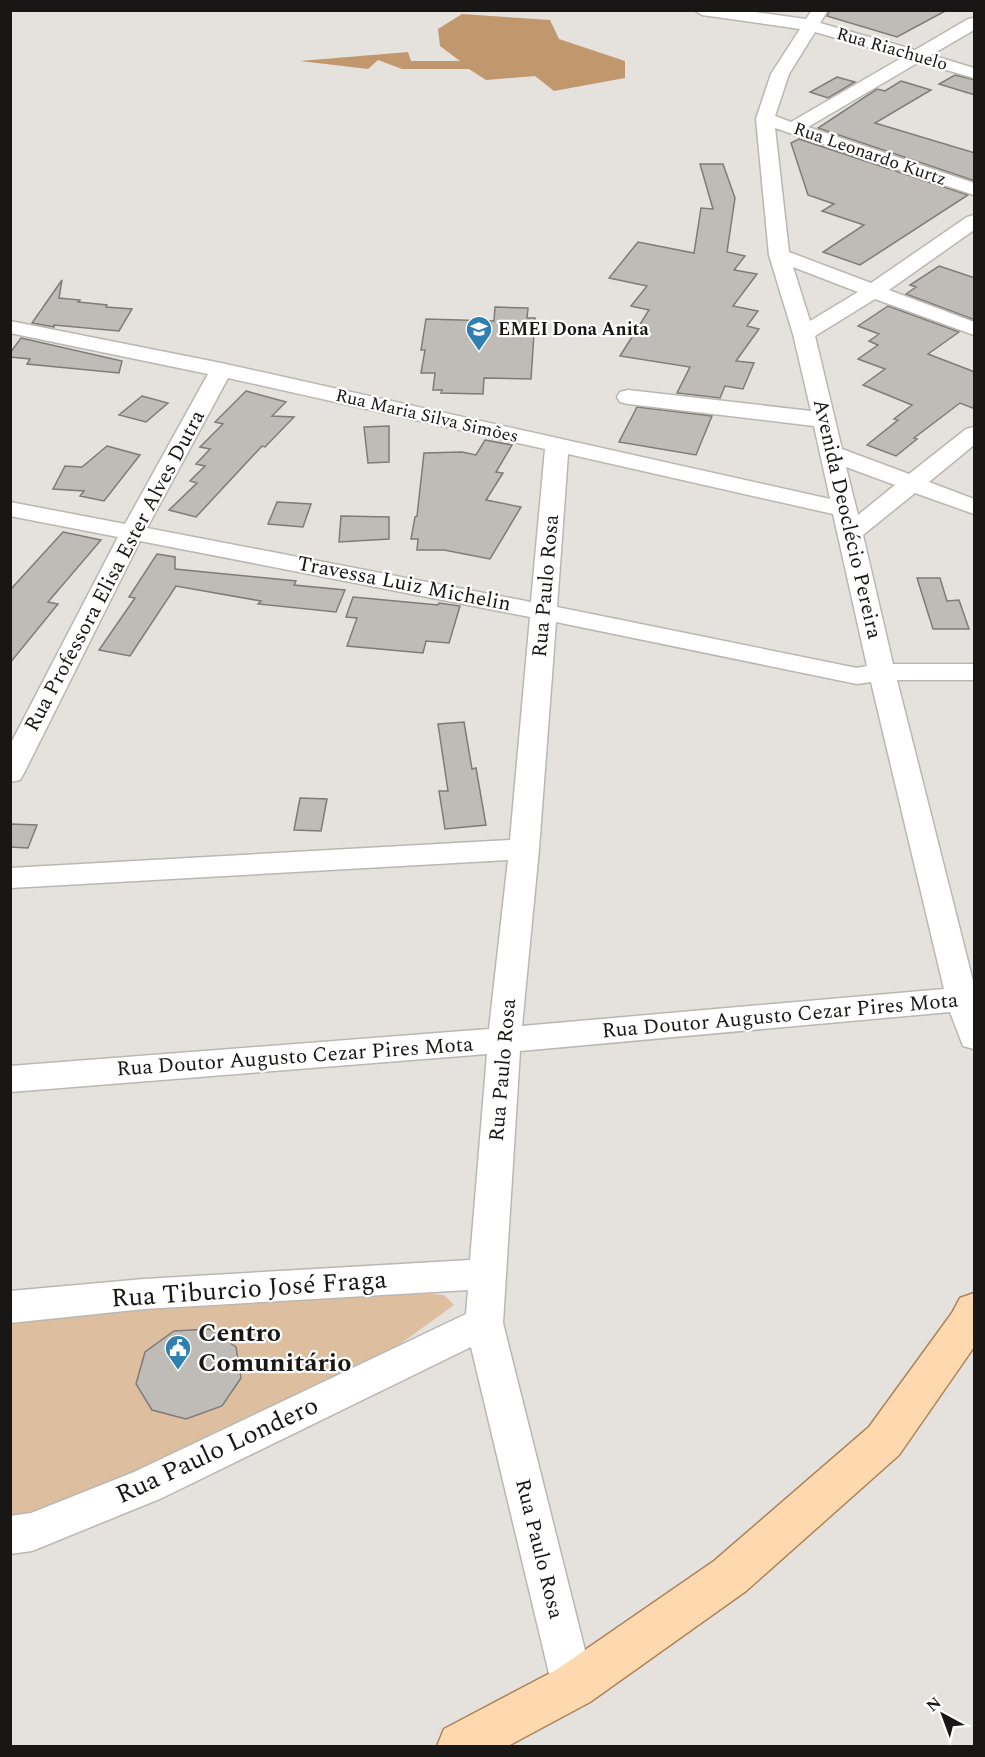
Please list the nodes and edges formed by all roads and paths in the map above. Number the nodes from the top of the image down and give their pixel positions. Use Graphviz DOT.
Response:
graph roads {
  1 [pos="702,10"];
  2 [pos="815,18"];
  3 [pos="975,23"];
  4 [pos="917,56"];
  5 [pos="975,73"];
  6 [pos="765,119"];
  7 [pos="794,128"];
  8 [pos="975,189"];
  9 [pos="975,221"];
  10 [pos="779,255"];
  11 [pos="872,292"];
  12 [pos="10,327"];
  13 [pos="975,329"];
  14 [pos="804,334"];
  15 [pos="221,370"];
  16 [pos="628,397"];
  17 [pos="825,420"];
  18 [pos="975,434"];
  19 [pos="557,446"];
  20 [pos="833,454"];
  21 [pos="913,483"];
  22 [pos="975,507"];
  23 [pos="10,509"];
  24 [pos="847,520"];
  25 [pos="133,532"];
  26 [pos="545,612"];
  27 [pos="882,672"];
  28 [pos="975,672"];
  29 [pos="10,773"];
  30 [pos="524,849"];
  31 [pos="10,878"];
  32 [pos="968,999"];
  33 [pos="975,1037"];
  34 [pos="504,1040"];
  35 [pos="10,1079"];
  36 [pos="487,1274"];
  37 [pos="10,1307"];
  38 [pos="975,1310"];
  39 [pos="484,1323"];
  40 [pos="10,1535"];
  41 [pos="573,1686"];
  42 [pos="460,1746"];
  1 -- 2 [label="street, Rua Riachuelo"];
  2 -- 4 [label="street, Rua Riachuelo"];
  2 -- 6 [label="street, Avenida Deoclécio Pereira"];
  3 -- 4 [label="street"];
  4 -- 5 [label="street, Rua Riachuelo"];
  4 -- 7 [label="street"];
  6 -- 7 [label="street, Rua Leonardo Kurtz"];
  6 -- 10 [label="street, Avenida Deoclécio Pereira"];
  7 -- 8 [label="street, Rua Leonardo Kurtz"];
  9 -- 11 [label="street"];
  10 -- 11 [label="street"];
  10 -- 14 [label="street, Avenida Deoclécio Pereira"];
  11 -- 13 [label="street"];
  11 -- 14 [label="street"];
  12 -- 15 [label="street, Rua Maria Silva Simões"];
  14 -- 17 [label="street, Avenida Deoclécio Pereira"];
  15 -- 19 [label="street, Rua Maria Silva Simões"];
  15 -- 25 [label="street, Rua Professora Elisa Ester Alves Dutra"];
  16 -- 17 [label="street"];
  17 -- 20 [label="street, Avenida Deoclécio Pereira"];
  18 -- 21 [label="street"];
  19 -- 24 [label="street, Rua Maria Silva Simões"];
  19 -- 26 [label="street, Rua Paulo Rosa"];
  20 -- 21 [label="street"];
  20 -- 24 [label="street, Avenida Deoclécio Pereira"];
  21 -- 22 [label="street"];
  21 -- 24 [label="street"];
  23 -- 25 [label="street, Travessa Luiz Michelin"];
  24 -- 27 [label="street, Avenida Deoclécio Pereira"];
  25 -- 26 [label="street, Travessa Luiz Michelin"];
  25 -- 29 [label="street, Rua Professora Elisa Ester Alves Dutra"];
  26 -- 27 [label="street, Travessa Luiz Michelin"];
  26 -- 30 [label="street, Rua Paulo Rosa"];
  27 -- 28 [label="street, Travessa Luiz Michelin"];
  27 -- 32 [label="street, Avenida Deoclécio Pereira"];
  30 -- 31 [label="street"];
  30 -- 34 [label="street, Rua Paulo Rosa"];
  32 -- 33 [label="street, Avenida Deoclécio Pereira"];
  32 -- 34 [label="street, Rua Doutor Augusto Cezar Pires Mota"];
  34 -- 35 [label="street, Rua Doutor Augusto Cezar Pires Mota"];
  34 -- 36 [label="street, Rua Paulo Rosa"];
  36 -- 37 [label="street, Rua Tiburcio José Fraga"];
  36 -- 39 [label="street, Rua Paulo Rosa"];
  38 -- 41 [label="main road"];
  39 -- 40 [label="street, Rua Paulo Londero"];
  39 -- 41 [label="street, Rua Paulo Rosa"];
  41 -- 42 [label="main road"];
}
